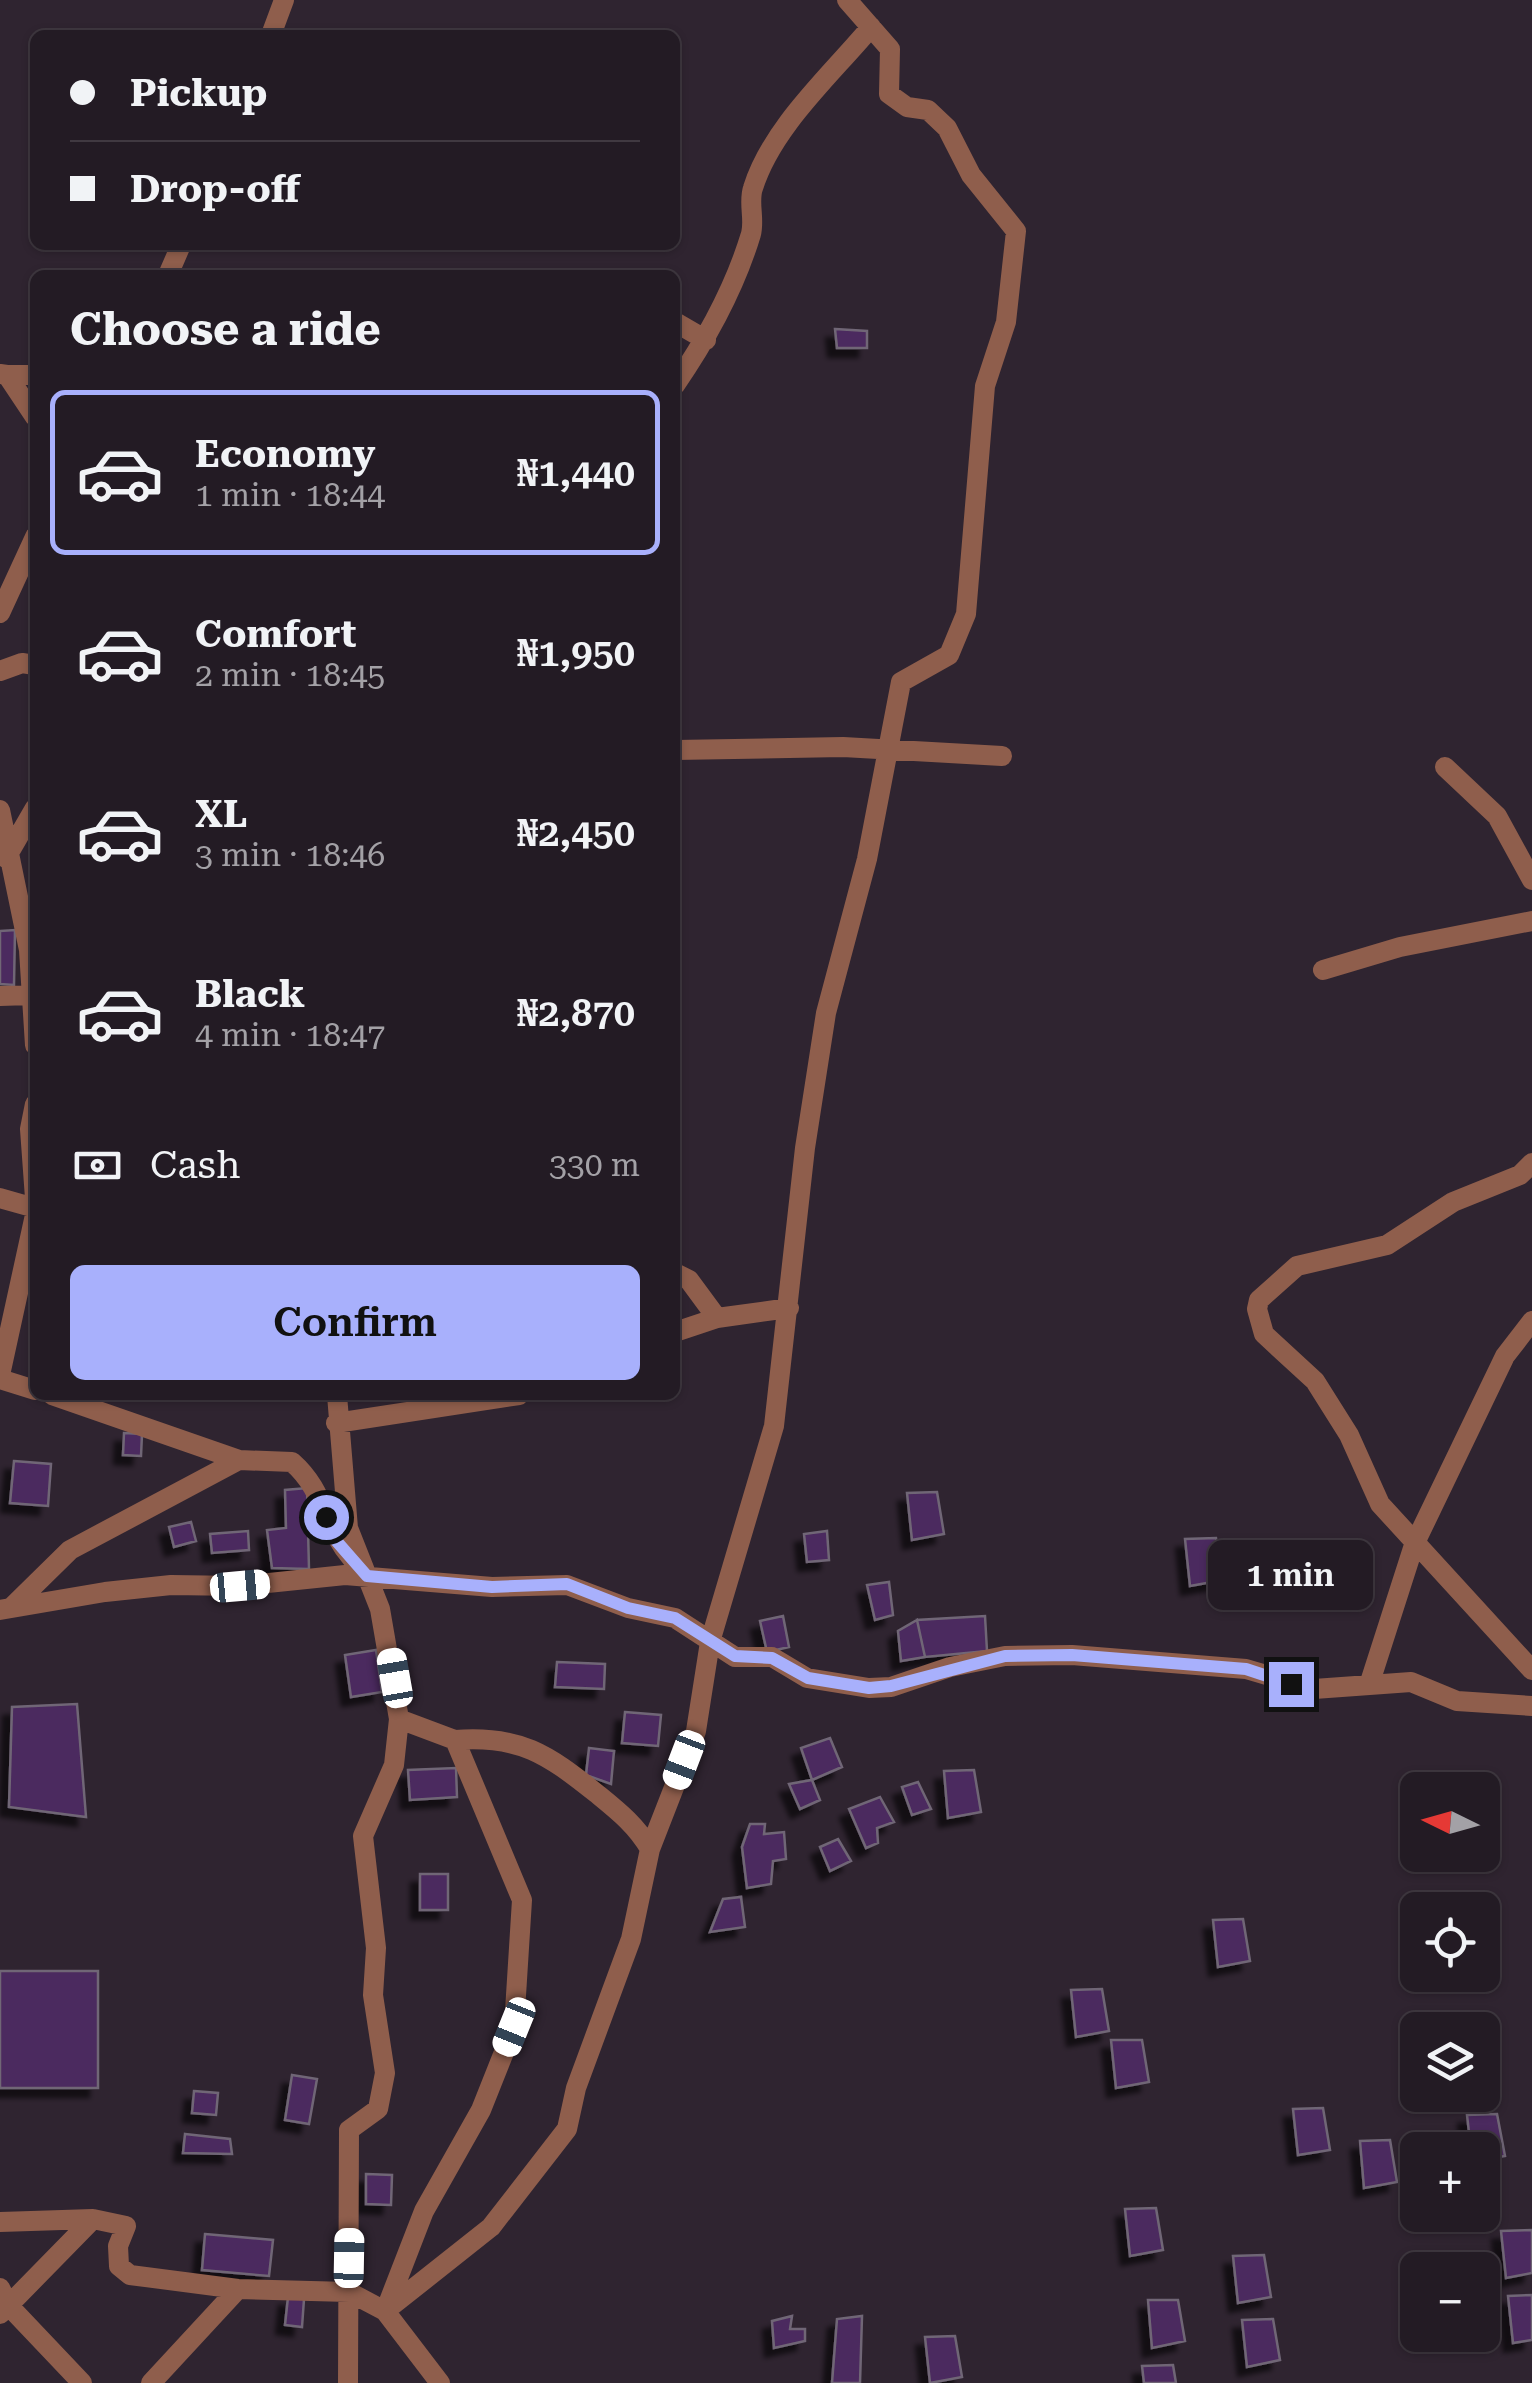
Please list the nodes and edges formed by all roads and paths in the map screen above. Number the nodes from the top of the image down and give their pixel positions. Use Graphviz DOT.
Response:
graph roads {
  1 [pos="284,0"];
  2 [pos="848,0"];
  3 [pos="871,27"];
  4 [pos="274,30"];
  5 [pos="680,325"];
  6 [pos="706,340"];
  7 [pos="4,374"];
  8 [pos="30,375"];
  9 [pos="680,378"];
  10 [pos="30,410"];
  11 [pos="30,548"];
  12 [pos="0,613"];
  13 [pos="30,665"];
  14 [pos="0,671"];
  15 [pos="680,750"];
  16 [pos="888,751"];
  17 [pos="1002,756"];
  18 [pos="1445,767"];
  19 [pos="0,814"];
  20 [pos="30,816"];
  21 [pos="4,858"];
  22 [pos="1532,880"];
  23 [pos="1532,922"];
  24 [pos="1323,970"];
  25 [pos="30,995"];
  26 [pos="0,996"];
  27 [pos="1532,1163"];
  28 [pos="0,1198"];
  29 [pos="30,1209"];
  30 [pos="30,1235"];
  31 [pos="680,1276"];
  32 [pos="789,1308"];
  33 [pos="717,1318"];
  34 [pos="1532,1321"];
  35 [pos="680,1330"];
  36 [pos="0,1377"];
  37 [pos="30,1388"];
  38 [pos="66,1400"];
  39 [pos="337,1400"];
  40 [pos="452,1400"];
  41 [pos="486,1400"];
  42 [pos="441,1407"];
  43 [pos="336,1423"];
  44 [pos="240,1460"];
  45 [pos="1414,1545"];
  46 [pos="367,1576"];
  47 [pos="6,1609"];
  48 [pos="710,1642"];
  49 [pos="1532,1670"];
  50 [pos="1370,1682"];
  51 [pos="1532,1706"];
  52 [pos="399,1718"];
  53 [pos="454,1740"];
  54 [pos="650,1848"];
  55 [pos="93,2220"];
  56 [pos="0,2222"];
  57 [pos="238,2289"];
  58 [pos="348,2292"];
  59 [pos="3,2302"];
  60 [pos="385,2310"];
  61 [pos="82,2383"];
  62 [pos="151,2383"];
  63 [pos="348,2383"];
  64 [pos="440,2383"];
  1 -- 4 [label="street"];
  2 -- 3 [label="street"];
  3 -- 6 [label="street"];
  3 -- 16 [label="street"];
  5 -- 6 [label="street"];
  6 -- 9 [label="street"];
  7 -- 8 [label="street"];
  7 -- 10 [label="street"];
  11 -- 12 [label="street"];
  13 -- 14 [label="street"];
  15 -- 16 [label="street"];
  16 -- 17 [label="street"];
  16 -- 32 [label="street"];
  18 -- 22 [label="street"];
  19 -- 21 [label="street"];
  20 -- 21 [label="street"];
  21 -- 25 [label="street"];
  23 -- 24 [label="street"];
  25 -- 26 [label="street"];
  27 -- 45 [label="street"];
  28 -- 29 [label="street"];
  30 -- 36 [label="street"];
  31 -- 33 [label="street"];
  32 -- 33 [label="street"];
  32 -- 48 [label="street"];
  33 -- 35 [label="street"];
  34 -- 45 [label="street"];
  36 -- 37 [label="street"];
  38 -- 44 [label="street"];
  39 -- 43 [label="street"];
  40 -- 42 [label="street"];
  41 -- 42 [label="street"];
  42 -- 43 [label="street"];
  43 -- 46 [label="street"];
  44 -- 46 [label="street"];
  44 -- 47 [label="street"];
  45 -- 49 [label="street"];
  45 -- 50 [label="street"];
  46 -- 47 [label="street"];
  46 -- 48 [label="street"];
  46 -- 52 [label="street"];
  48 -- 50 [label="street"];
  48 -- 54 [label="street"];
  50 -- 51 [label="street"];
  52 -- 53 [label="street"];
  52 -- 58 [label="street"];
  53 -- 54 [label="street"];
  53 -- 60 [label="street"];
  54 -- 60 [label="street"];
  55 -- 56 [label="street"];
  55 -- 57 [label="street"];
  55 -- 59 [label="street"];
  57 -- 58 [label="street"];
  57 -- 62 [label="street"];
  58 -- 60 [label="street"];
  58 -- 63 [label="street"];
  59 -- 61 [label="street"];
  60 -- 64 [label="street"];
}
